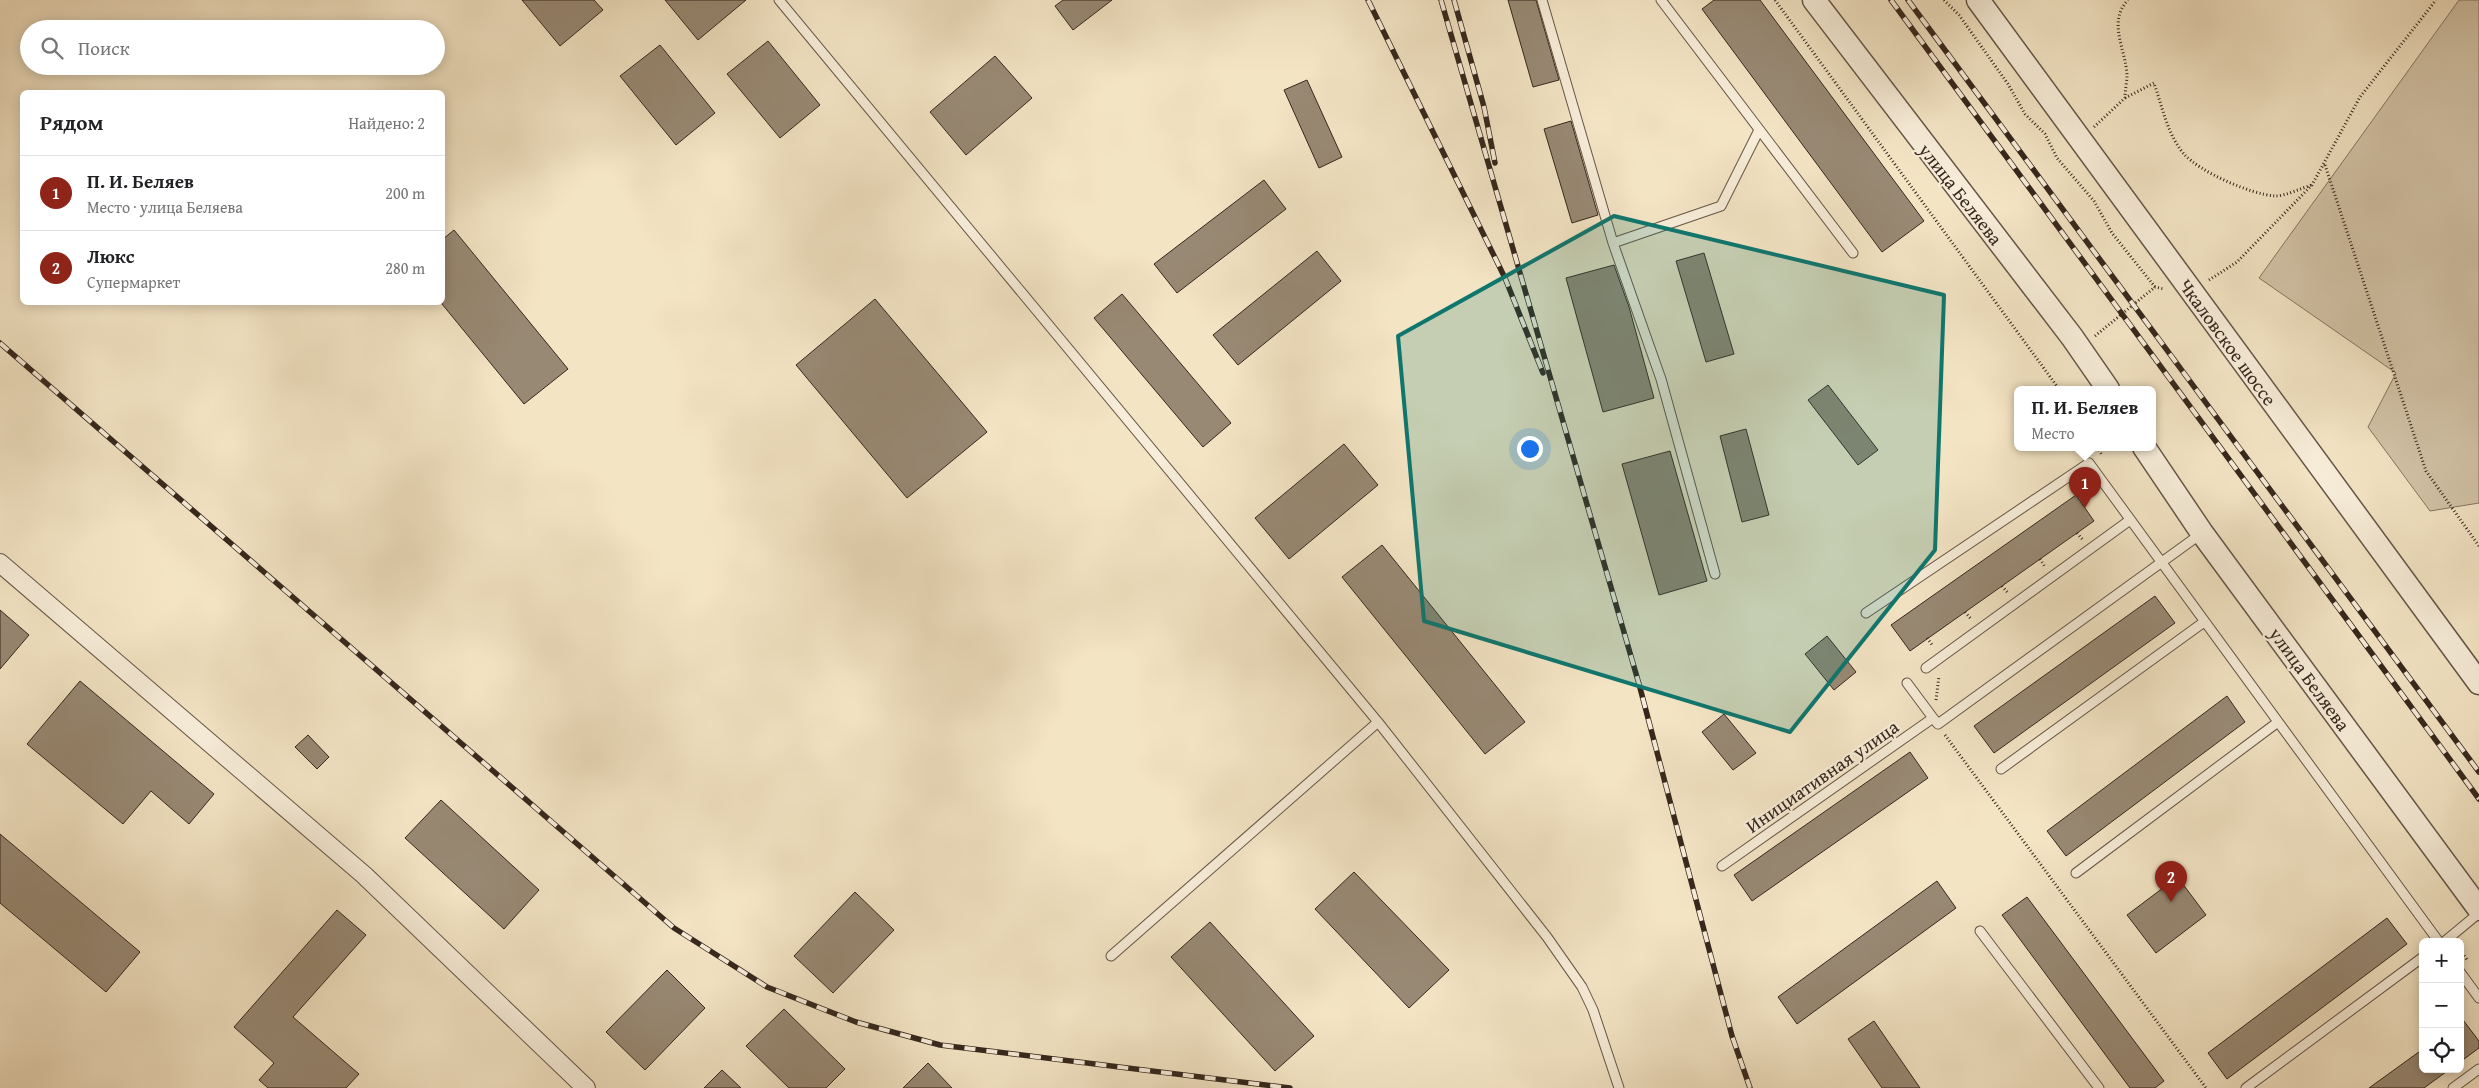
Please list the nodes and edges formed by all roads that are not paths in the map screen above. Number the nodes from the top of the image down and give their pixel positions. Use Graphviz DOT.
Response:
graph roads {
  1 [pos="779,0"];
  2 [pos="1542,0"];
  3 [pos="1661,0"];
  4 [pos="1814,0"];
  5 [pos="1978,0"];
  6 [pos="1760,130"];
  7 [pos="1613,243"];
  8 [pos="1853,253"];
  9 [pos="2106,386"];
  10 [pos="2147,451"];
  11 [pos="2130,520"];
  12 [pos="2202,533"];
  13 [pos="0,563"];
  14 [pos="2162,563"];
  15 [pos="1715,574"];
  16 [pos="1866,613"];
  17 [pos="2204,622"];
  18 [pos="1926,668"];
  19 [pos="1906,683"];
  20 [pos="2479,683"];
  21 [pos="1935,721"];
  22 [pos="1378,722"];
  23 [pos="2278,722"];
  24 [pos="2001,770"];
  25 [pos="1722,866"];
  26 [pos="2076,873"];
  27 [pos="2479,909"];
  28 [pos="2479,913"];
  29 [pos="1980,931"];
  30 [pos="2436,938"];
  31 [pos="2449,938"];
  32 [pos="1111,956"];
  33 [pos="2419,960"];
  34 [pos="2464,977"];
  35 [pos="2479,998"];
  36 [pos="2479,1068"];
  37 [pos="586,1088"];
  38 [pos="1619,1088"];
  39 [pos="2099,1088"];
  40 [pos="2246,1088"];
  41 [pos="2453,1088"];
  1 -- 22 [label="lane"];
  2 -- 7 [label="lane"];
  3 -- 6 [label="lane"];
  4 -- 9 [label="street, улица Беляева"];
  5 -- 20 [label="street, Чкаловское шоссе"];
  6 -- 7 [label="lane"];
  6 -- 8 [label="lane"];
  7 -- 15 [label="lane"];
  10 -- 12 [label="street, улица Беляева"];
  11 -- 14 [label="lane"];
  11 -- 16 [label="lane"];
  11 -- 18 [label="lane"];
  12 -- 14 [label="lane, Инициативная улица"];
  12 -- 27 [label="street, улица Беляева"];
  13 -- 37 [label="street"];
  14 -- 17 [label="lane"];
  14 -- 21 [label="lane, Инициативная улица"];
  17 -- 23 [label="lane"];
  17 -- 24 [label="lane"];
  19 -- 21 [label="lane"];
  21 -- 25 [label="lane, Инициативная улица"];
  22 -- 32 [label="lane"];
  22 -- 38 [label="lane"];
  23 -- 26 [label="lane"];
  23 -- 30 [label="lane"];
  28 -- 31 [label="lane"];
  29 -- 39 [label="lane"];
  33 -- 40 [label="lane"];
  34 -- 35 [label="lane"];
  36 -- 41 [label="lane"];
}
